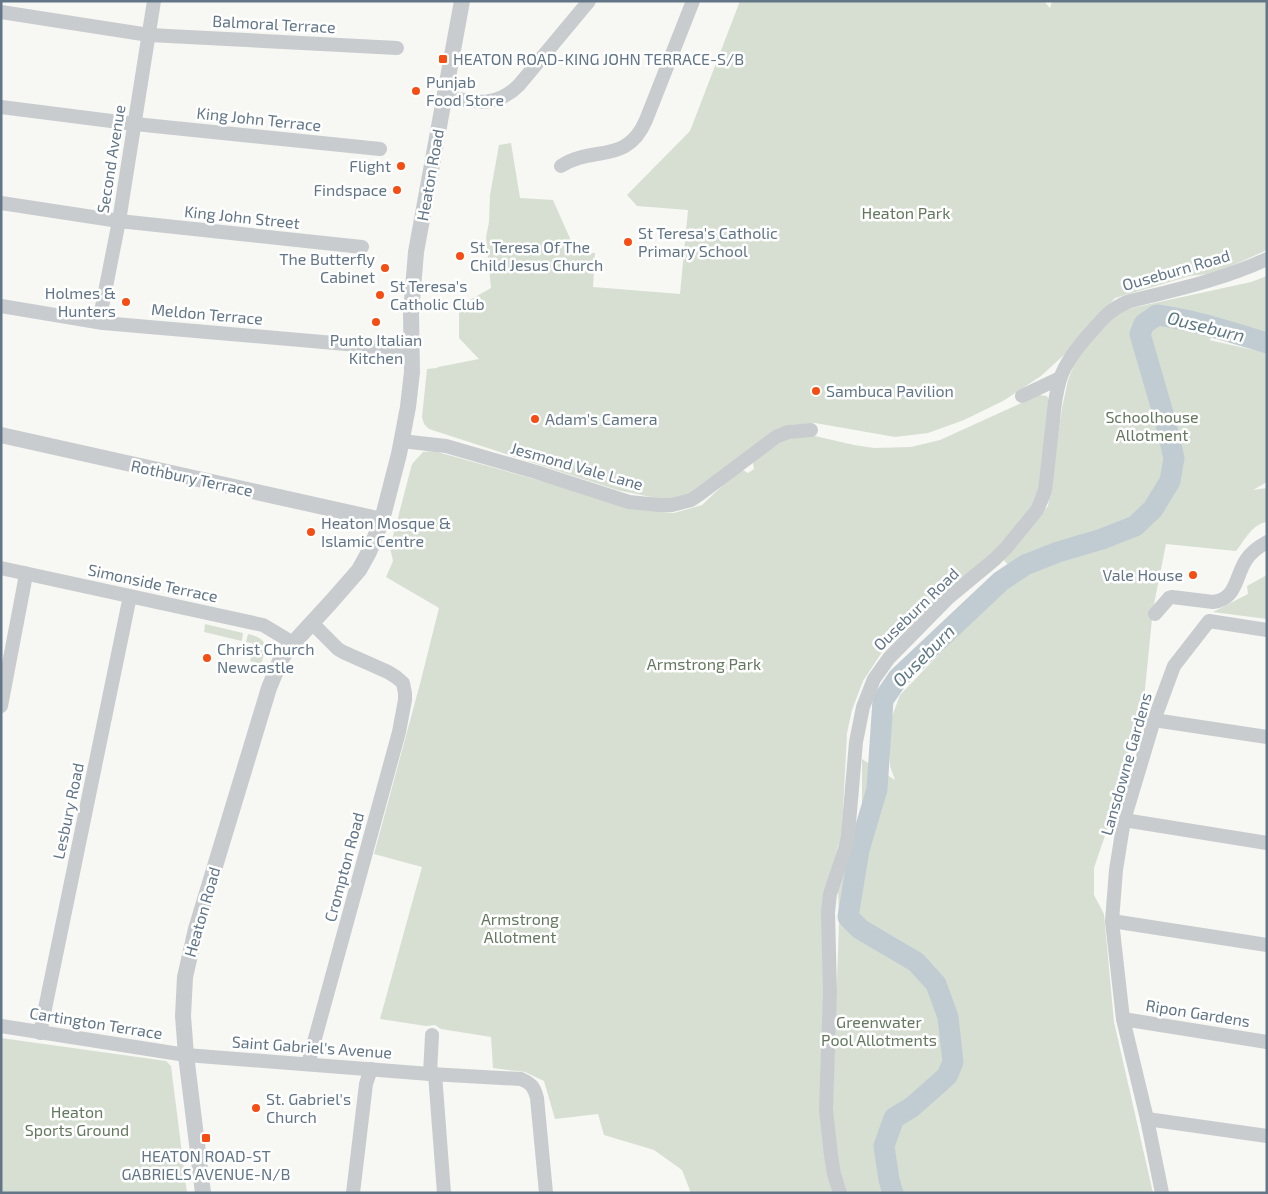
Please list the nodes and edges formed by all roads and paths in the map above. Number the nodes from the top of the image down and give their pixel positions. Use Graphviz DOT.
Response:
graph roads {
  1 [pos="154,1"];
  2 [pos="462,1"];
  3 [pos="589,1"];
  4 [pos="693,1"];
  5 [pos="1,12"];
  6 [pos="149,35"];
  7 [pos="397,48"];
  8 [pos="444,96"];
  9 [pos="1,107"];
  10 [pos="135,124"];
  11 [pos="380,149"];
  12 [pos="561,166"];
  13 [pos="1,203"];
  14 [pos="119,221"];
  15 [pos="362,247"];
  16 [pos="1267,259"];
  17 [pos="1,306"];
  18 [pos="99,322"];
  19 [pos="412,351"];
  20 [pos="1060,378"];
  21 [pos="1022,396"];
  22 [pos="811,430"];
  23 [pos="1,435"];
  24 [pos="402,441"];
  25 [pos="382,520"];
  26 [pos="1267,542"];
  27 [pos="1,568"];
  28 [pos="24,573"];
  29 [pos="130,596"];
  30 [pos="1155,614"];
  31 [pos="312,623"];
  32 [pos="1267,630"];
  33 [pos="293,643"];
  34 [pos="3,684"];
  35 [pos="1,706"];
  36 [pos="1154,720"];
  37 [pos="1267,737"];
  38 [pos="1124,820"];
  39 [pos="1267,843"];
  40 [pos="1112,921"];
  41 [pos="1267,945"];
  42 [pos="1123,1020"];
  43 [pos="1,1026"];
  44 [pos="40,1033"];
  45 [pos="432,1034"];
  46 [pos="1267,1042"];
  47 [pos="186,1055"];
  48 [pos="308,1064"];
  49 [pos="371,1069"];
  50 [pos="432,1074"];
  51 [pos="1147,1118"];
  52 [pos="1267,1136"];
  53 [pos="203,1193"];
  54 [pos="353,1193"];
  55 [pos="444,1193"];
  56 [pos="546,1193"];
  57 [pos="840,1193"];
  58 [pos="1162,1193"];
  1 -- 6 [label="street, Second Avenue"];
  2 -- 8 [label="street, Heaton Road"];
  3 -- 8 [label="street"];
  4 -- 12 [label="street"];
  5 -- 6 [label="street, Balmoral Terrace"];
  6 -- 7 [label="street, Balmoral Terrace"];
  6 -- 10 [label="street, Second Avenue"];
  8 -- 19 [label="street, Heaton Road"];
  9 -- 10 [label="street, King John Terrace"];
  10 -- 11 [label="street, King John Terrace"];
  10 -- 14 [label="street, Second Avenue"];
  13 -- 14 [label="street, King John Street"];
  14 -- 15 [label="street, King John Street"];
  14 -- 18 [label="street, Second Avenue"];
  16 -- 20 [label="street, Ouseburn Road"];
  17 -- 18 [label="street, Meldon Terrace"];
  18 -- 19 [label="street, Meldon Terrace"];
  19 -- 24 [label="street, Heaton Road"];
  20 -- 21 [label="street"];
  20 -- 57 [label="street, Ouseburn Road"];
  22 -- 24 [label="street, Jesmond Vale Lane"];
  23 -- 25 [label="street, Rothbury Terrace"];
  24 -- 25 [label="street, Heaton Road"];
  25 -- 31 [label="street, Heaton Road"];
  26 -- 30 [label="street"];
  27 -- 28 [label="street, Simonside Terrace"];
  28 -- 29 [label="street, Simonside Terrace"];
  28 -- 34 [label="street"];
  29 -- 33 [label="street, Simonside Terrace"];
  29 -- 44 [label="street, Lesbury Road"];
  31 -- 33 [label="street, Heaton Road"];
  31 -- 48 [label="street, Crompton Road"];
  32 -- 36 [label="street, Lansdowne Gardens"];
  33 -- 47 [label="street, Heaton Road"];
  34 -- 35 [label="street"];
  36 -- 37 [label="street"];
  36 -- 38 [label="street, Lansdowne Gardens"];
  38 -- 39 [label="street"];
  38 -- 40 [label="street, Lansdowne Gardens"];
  40 -- 41 [label="street"];
  40 -- 42 [label="street, Lansdowne Gardens"];
  42 -- 46 [label="street, Ripon Gardens"];
  42 -- 51 [label="street, Lansdowne Gardens"];
  43 -- 44 [label="street, Cartington Terrace"];
  44 -- 47 [label="street, Cartington Terrace"];
  45 -- 50 [label="street"];
  47 -- 48 [label="street, Saint Gabriel's Avenue"];
  47 -- 53 [label="street, Heaton Road"];
  48 -- 49 [label="street, Saint Gabriel's Avenue"];
  49 -- 50 [label="street, Saint Gabriel's Avenue"];
  49 -- 54 [label="street"];
  50 -- 55 [label="street"];
  50 -- 56 [label="street, Saint Gabriel's Avenue"];
  51 -- 52 [label="street"];
  51 -- 58 [label="street, Lansdowne Gardens"];
}
